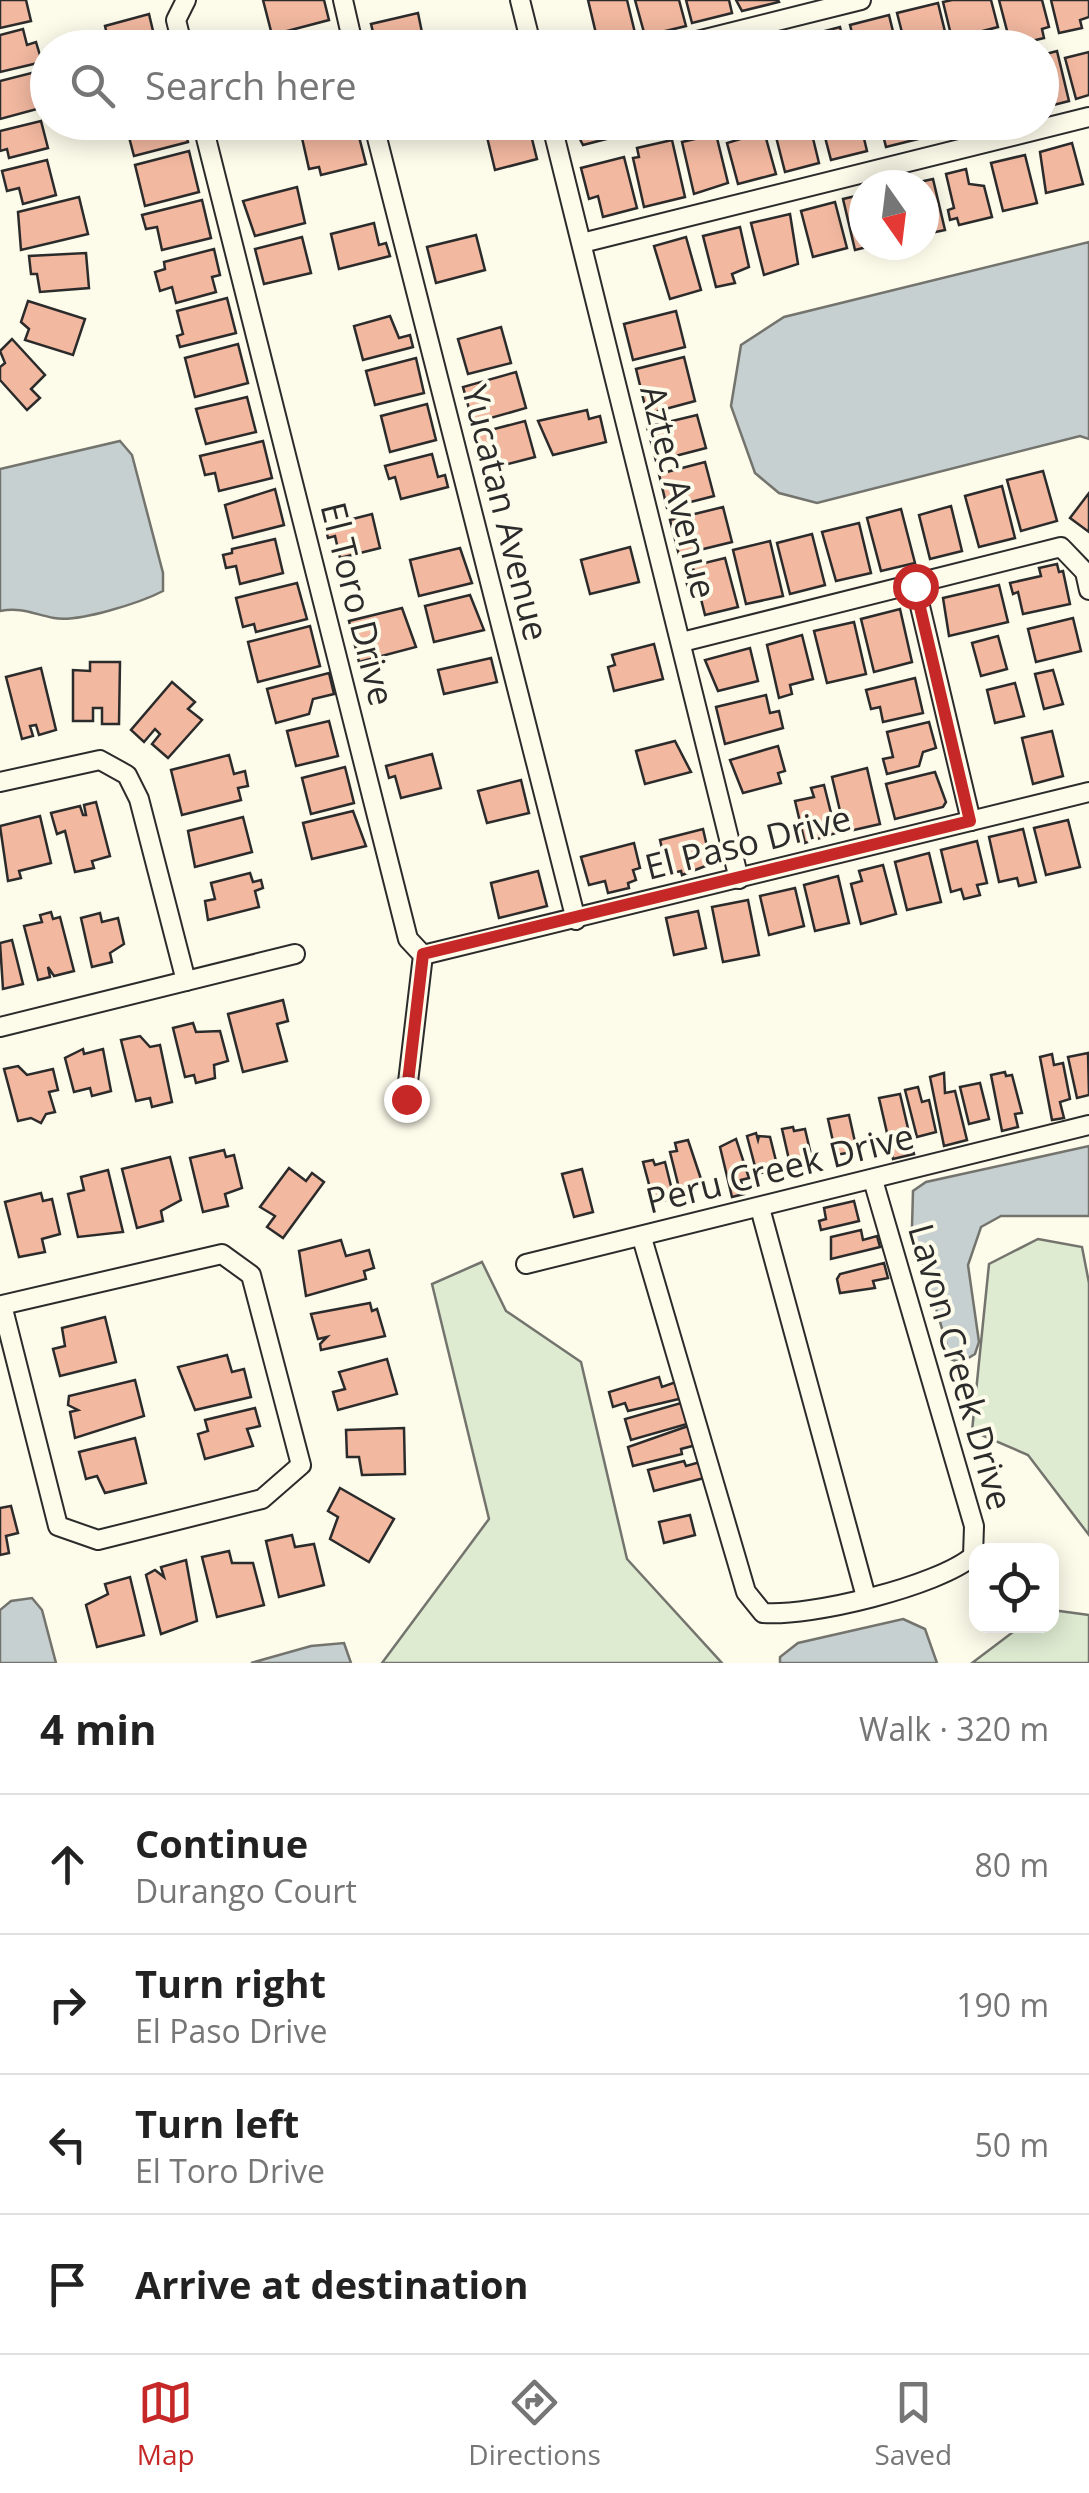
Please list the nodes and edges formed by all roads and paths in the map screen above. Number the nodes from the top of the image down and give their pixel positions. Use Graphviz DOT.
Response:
graph roads {
  1 [pos="186,0"];
  2 [pos="342,0"];
  3 [pos="520,0"];
  4 [pos="861,0"];
  5 [pos="178,30"];
  6 [pos="350,30"];
  7 [pos="528,30"];
  8 [pos="741,30"];
  9 [pos="1089,117"];
  10 [pos="1059,125"];
  11 [pos="207,140"];
  12 [pos="378,140"];
  13 [pos="556,140"];
  14 [pos="997,140"];
  15 [pos="582,244"];
  16 [pos="915,586"];
  17 [pos="1089,590"];
  18 [pos="682,642"];
  19 [pos="0,782"];
  20 [pos="1089,792"];
  21 [pos="970,821"];
  22 [pos="739,879"];
  23 [pos="576,920"];
  24 [pos="295,954"];
  25 [pos="423,954"];
  26 [pos="186,981"];
  27 [pos="0,1027"];
  28 [pos="406,1099"];
  29 [pos="1089,1126"];
  30 [pos="872,1180"];
  31 [pos="760,1208"];
  32 [pos="642,1238"];
  33 [pos="526,1264"];
  34 [pos="1,1305"];
  35 [pos="866,1597"];
  1 -- 5 [label="street"];
  2 -- 6 [label="street"];
  3 -- 7 [label="street"];
  4 -- 8 [label="street"];
  9 -- 10 [label="street"];
  11 -- 25 [label="street, El Toro Drive"];
  12 -- 23 [label="street, Yucatan Avenue"];
  13 -- 15 [label="street, Aztec Avenue"];
  14 -- 15 [label="street"];
  15 -- 18 [label="street, Aztec Avenue"];
  16 -- 17 [label="street"];
  16 -- 18 [label="street"];
  16 -- 21 [label="street"];
  18 -- 22 [label="street, Aztec Avenue"];
  19 -- 26 [label="street"];
  20 -- 21 [label="street, El Paso Drive"];
  21 -- 22 [label="street, El Paso Drive"];
  22 -- 23 [label="street, El Paso Drive"];
  23 -- 25 [label="street, El Paso Drive"];
  24 -- 26 [label="street"];
  25 -- 28 [label="street"];
  26 -- 27 [label="street"];
  29 -- 30 [label="street, Peru Creek Drive"];
  30 -- 31 [label="street, Peru Creek Drive"];
  30 -- 35 [label="street, Lavon Creek Drive"];
  31 -- 32 [label="street, Peru Creek Drive"];
  31 -- 35 [label="street"];
  32 -- 33 [label="street, Peru Creek Drive"];
  32 -- 35 [label="street, Lavon Creek Drive"];
  34 -- 34 [label="street"];
}
